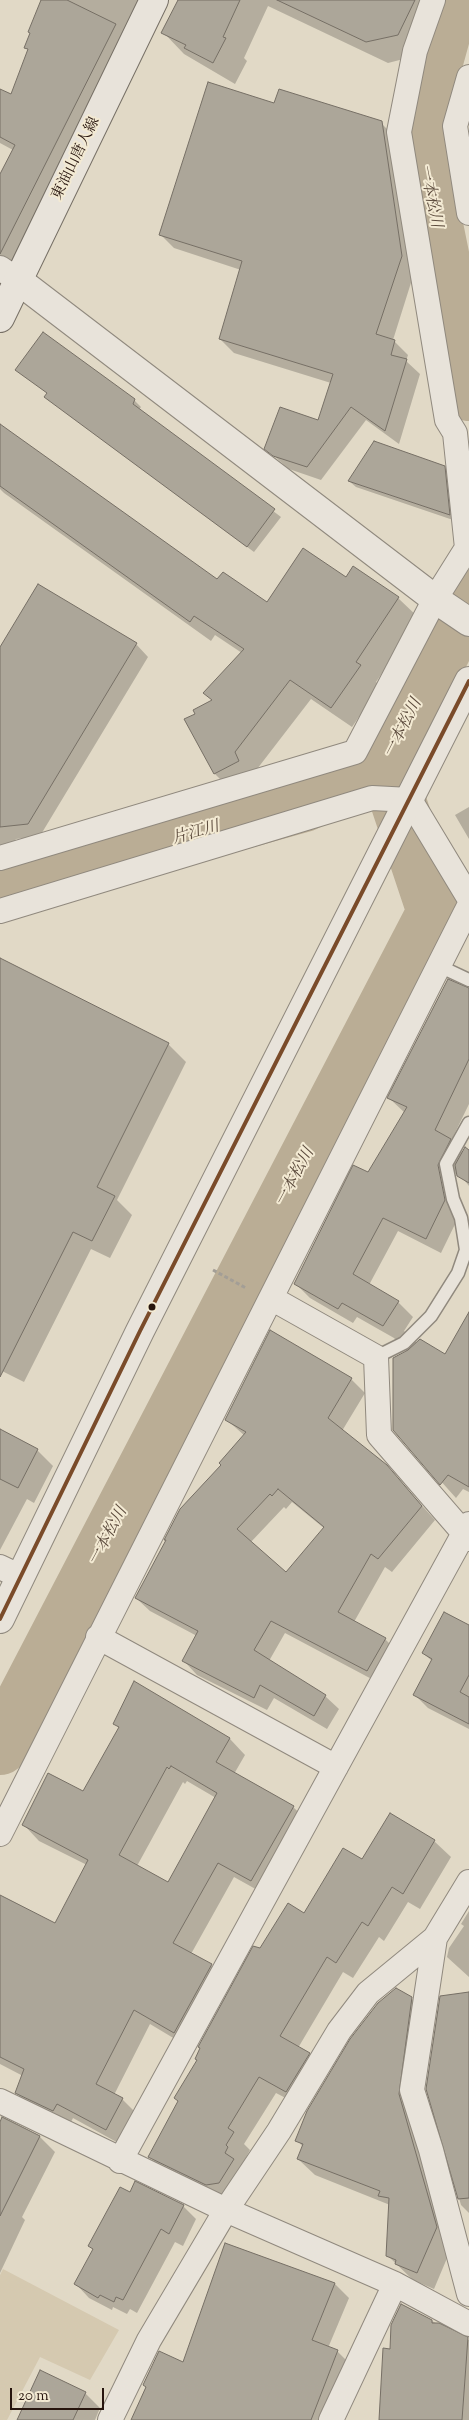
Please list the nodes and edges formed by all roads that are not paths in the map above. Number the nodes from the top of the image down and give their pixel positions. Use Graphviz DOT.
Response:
graph roads {
  1 [pos="154,0"];
  2 [pos="433,0"];
  3 [pos="469,77"];
  4 [pos="469,213"];
  5 [pos="9,275"];
  6 [pos="0,318"];
  7 [pos="441,603"];
  8 [pos="469,622"];
  9 [pos="469,681"];
  10 [pos="407,801"];
  11 [pos="0,858"];
  12 [pos="469,898"];
  13 [pos="469,906"];
  14 [pos="0,911"];
  15 [pos="439,966"];
  16 [pos="469,980"];
  17 [pos="469,1123"];
  18 [pos="261,1295"];
  19 [pos="376,1357"];
  20 [pos="468,1532"];
  21 [pos="11,1572"];
  22 [pos="0,1619"];
  23 [pos="98,1637"];
  24 [pos="336,1767"];
  25 [pos="0,1834"];
  26 [pos="469,1882"];
  27 [pos="435,1938"];
  28 [pos="0,2101"];
  29 [pos="120,2161"];
  30 [pos="226,2210"];
  31 [pos="395,2284"];
  32 [pos="469,2294"];
  33 [pos="469,2324"];
  34 [pos="110,2420"];
  35 [pos="331,2420"];
  1 -- 5 [label="street, 東油山唐人線"];
  2 -- 7 [label="street"];
  3 -- 4 [label="street"];
  5 -- 6 [label="street, 東油山唐人線"];
  5 -- 7 [label="street"];
  7 -- 8 [label="street"];
  7 -- 11 [label="street"];
  9 -- 10 [label="street"];
  10 -- 12 [label="street"];
  10 -- 14 [label="street"];
  10 -- 21 [label="street"];
  13 -- 15 [label="street"];
  15 -- 16 [label="lane"];
  15 -- 18 [label="street"];
  17 -- 19 [label="lane"];
  18 -- 19 [label="street"];
  18 -- 23 [label="street"];
  19 -- 20 [label="street"];
  20 -- 24 [label="street"];
  21 -- 22 [label="street"];
  23 -- 24 [label="street"];
  23 -- 25 [label="street"];
  24 -- 29 [label="street"];
  26 -- 27 [label="street"];
  27 -- 30 [label="street"];
  27 -- 32 [label="street"];
  28 -- 29 [label="street"];
  29 -- 30 [label="street"];
  30 -- 31 [label="street"];
  30 -- 34 [label="street"];
  31 -- 33 [label="street"];
  31 -- 35 [label="street"];
}
